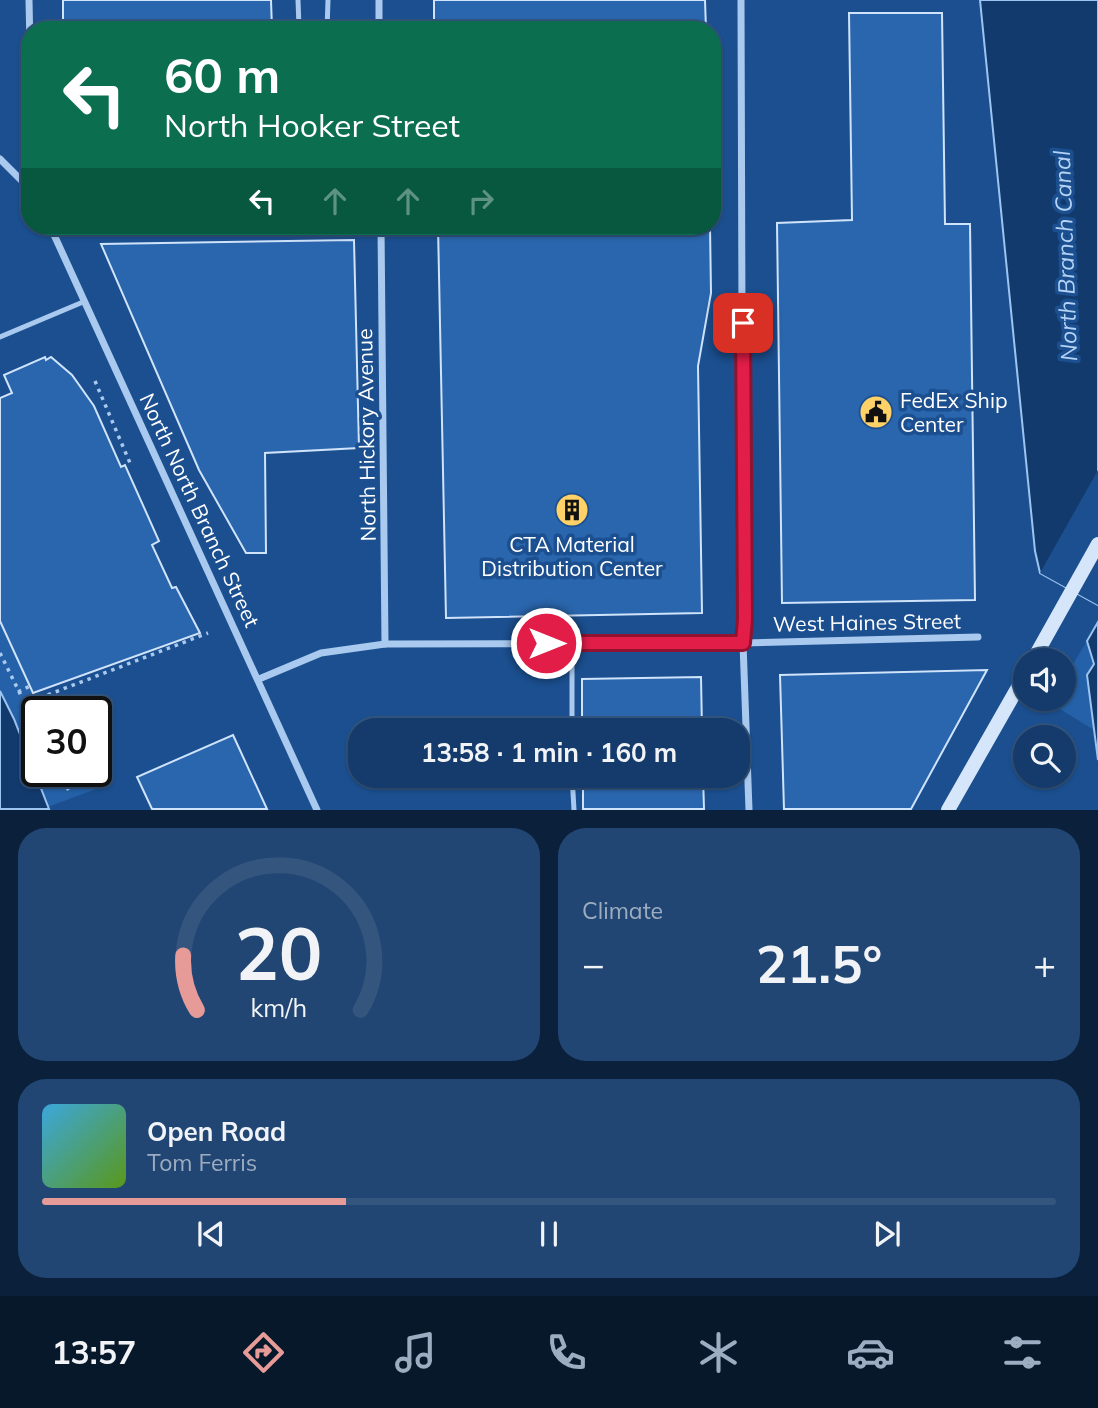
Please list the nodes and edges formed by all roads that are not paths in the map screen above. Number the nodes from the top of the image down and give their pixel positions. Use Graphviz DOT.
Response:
graph roads {
  1 [pos="29,0"];
  2 [pos="298,0"];
  3 [pos="328,0"];
  4 [pos="379,0"];
  5 [pos="741,0"];
  6 [pos="29,21"];
  7 [pos="299,21"];
  8 [pos="327,21"];
  9 [pos="379,21"];
  10 [pos="0,159"];
  11 [pos="21,180"];
  12 [pos="54,235"];
  13 [pos="381,235"];
  14 [pos="83,302"];
  15 [pos="0,337"];
  16 [pos="1098,544"];
  17 [pos="978,638"];
  18 [pos="572,643"];
  19 [pos="743,643"];
  20 [pos="385,644"];
  21 [pos="1040,648"];
  22 [pos="259,679"];
  23 [pos="1013,696"];
  24 [pos="572,718"];
  25 [pos="573,788"];
  26 [pos="317,810"];
  27 [pos="574,810"];
  28 [pos="749,810"];
  29 [pos="948,810"];
  1 -- 6 [label="street"];
  2 -- 7 [label="lane"];
  3 -- 8 [label="lane"];
  4 -- 9 [label="street"];
  5 -- 19 [label="street"];
  10 -- 11 [label="street"];
  12 -- 14 [label="street, North North Branch Street"];
  13 -- 20 [label="street, North Hickory Avenue"];
  14 -- 15 [label="lane"];
  14 -- 22 [label="street, North North Branch Street"];
  16 -- 21 [label="main road"];
  17 -- 19 [label="street, West Haines Street"];
  18 -- 19 [label="street, West Haines Street"];
  18 -- 20 [label="street, West Haines Street"];
  18 -- 24 [label="lane"];
  19 -- 28 [label="street"];
  20 -- 22 [label="street, West Haines Street"];
  22 -- 26 [label="street, North North Branch Street"];
  23 -- 29 [label="main road"];
  25 -- 27 [label="lane"];
}
